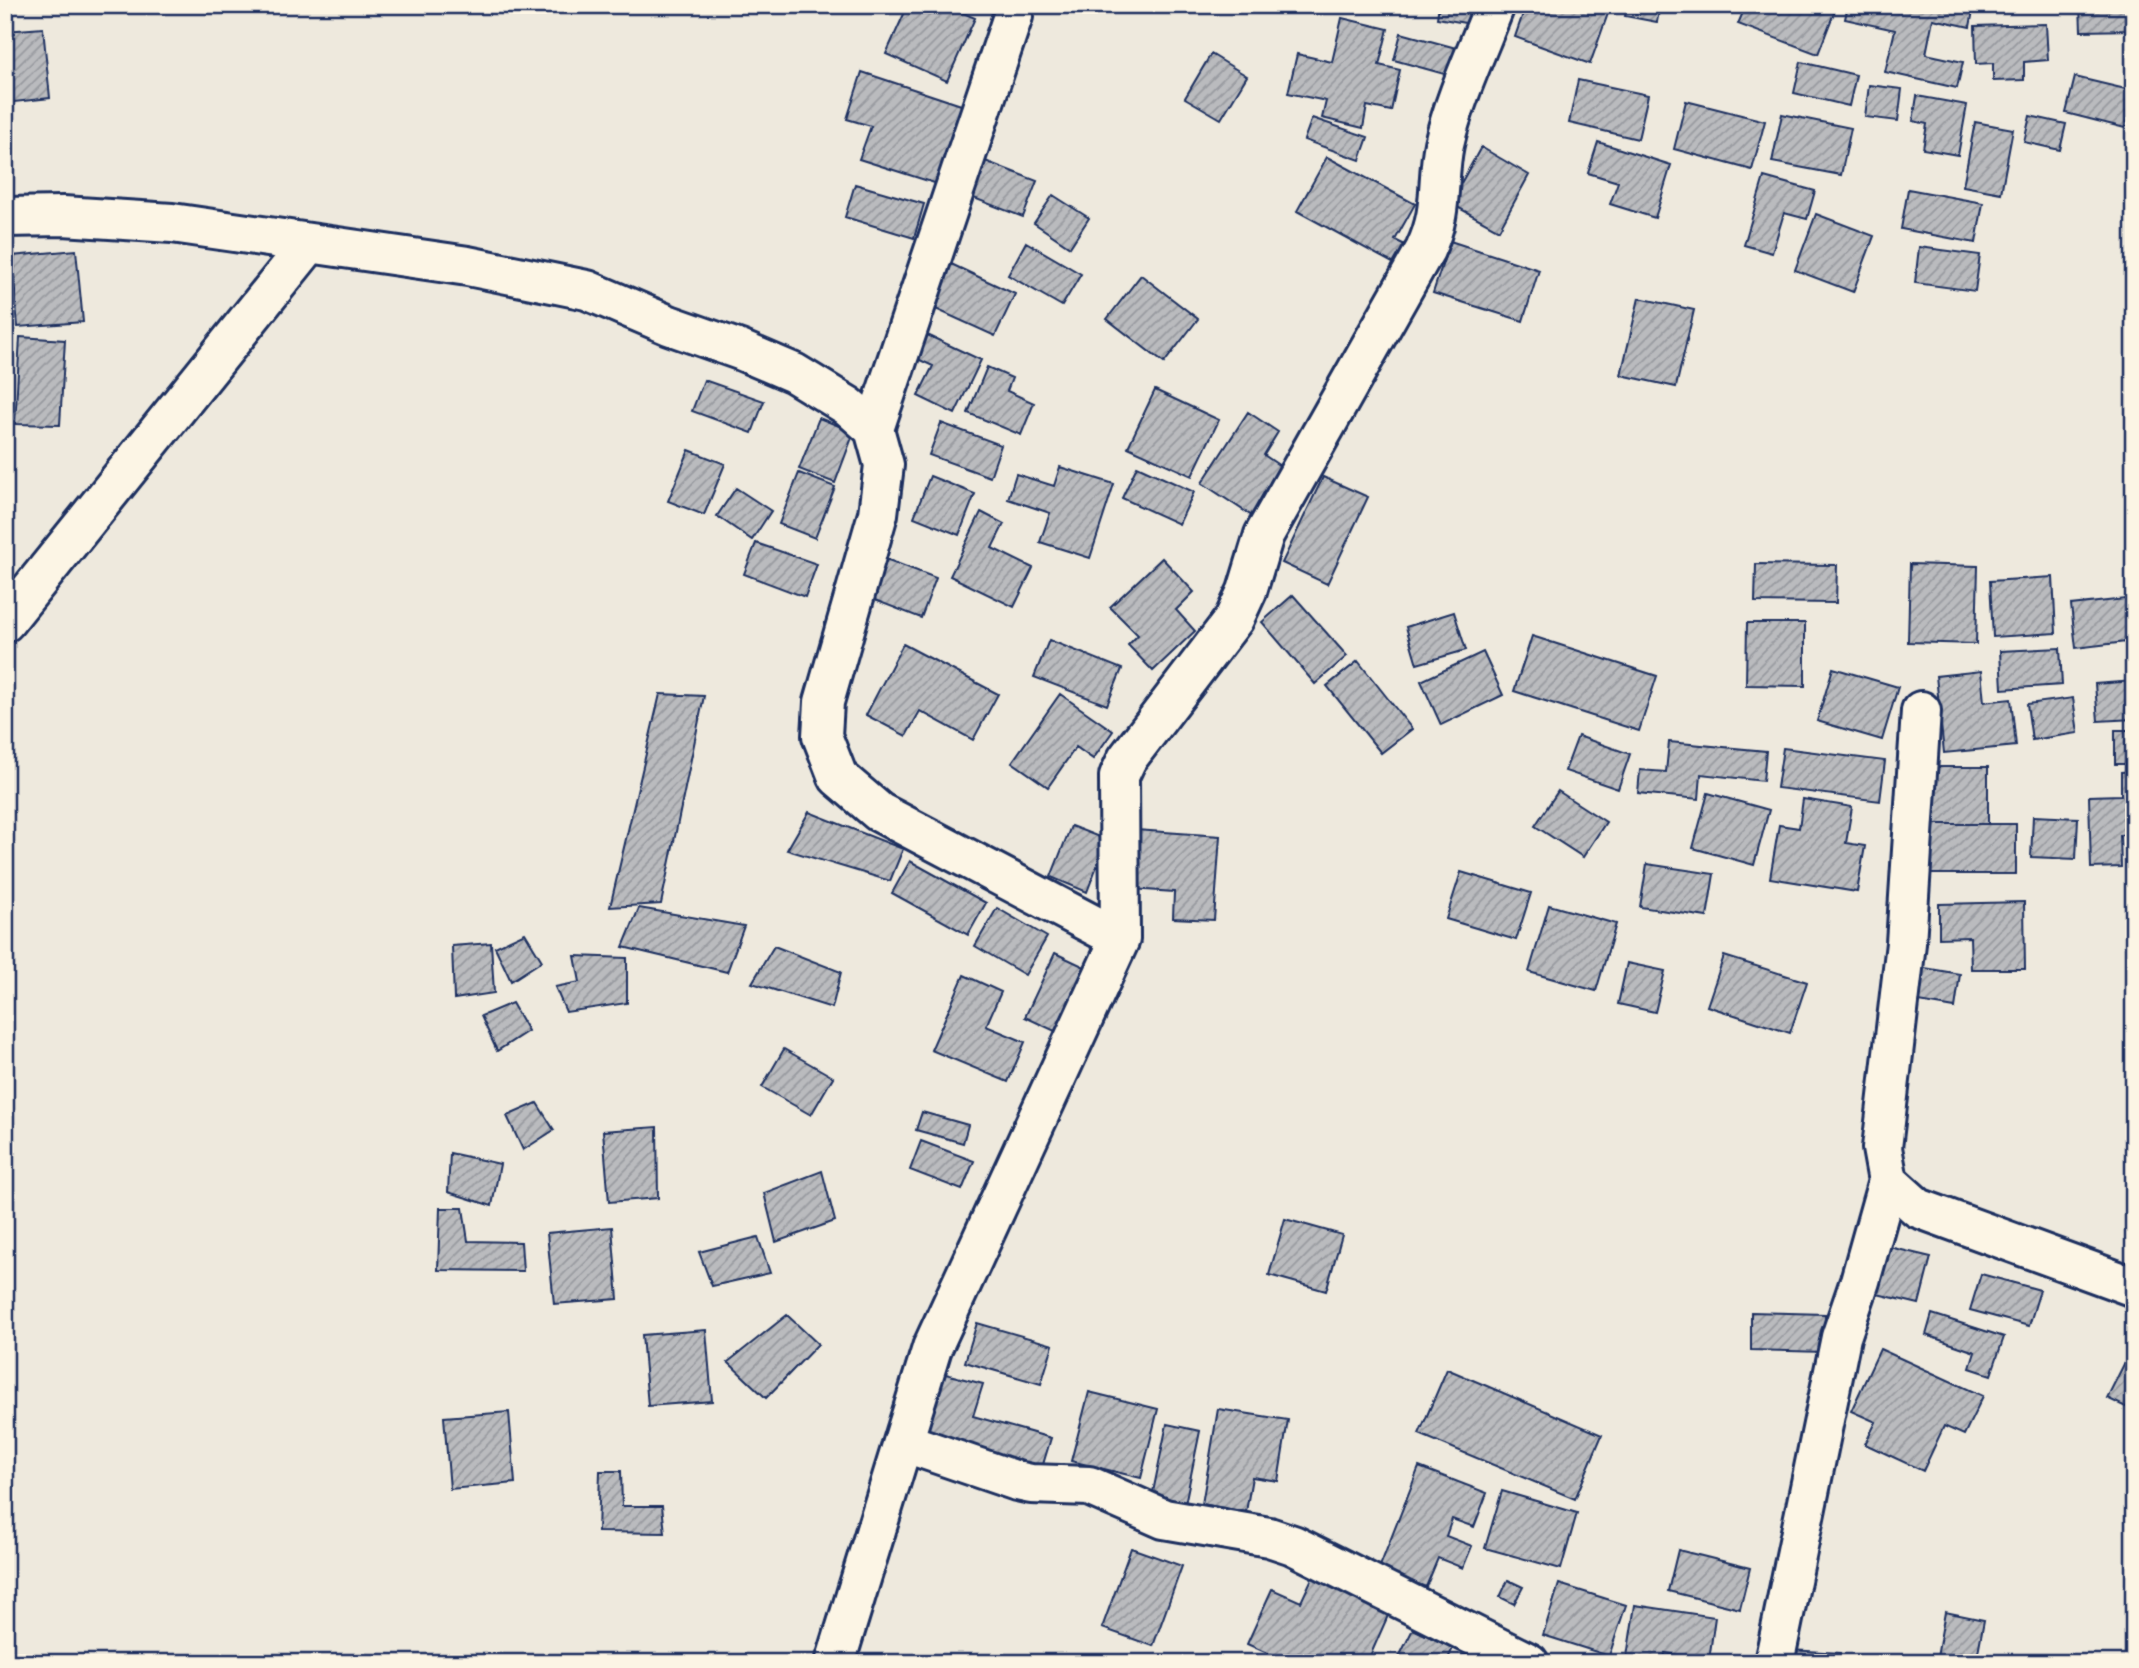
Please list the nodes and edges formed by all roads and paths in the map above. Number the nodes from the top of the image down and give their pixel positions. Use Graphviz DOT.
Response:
graph roads {
  1 [pos="1495,5"];
  2 [pos="1013,16"];
  3 [pos="5,217"];
  4 [pos="310,243"];
  5 [pos="874,429"];
  6 [pos="5,622"];
  7 [pos="1921,711"];
  8 [pos="1120,939"];
  9 [pos="1888,1181"];
  10 [pos="2134,1287"];
  11 [pos="903,1442"];
  12 [pos="835,1663"];
  13 [pos="1529,1663"];
  14 [pos="1774,1663"];
  1 -- 8 [label="street"];
  2 -- 5 [label="street"];
  3 -- 4 [label="street"];
  4 -- 5 [label="street"];
  4 -- 6 [label="street"];
  5 -- 8 [label="street"];
  7 -- 9 [label="street"];
  8 -- 11 [label="street"];
  9 -- 10 [label="street"];
  9 -- 14 [label="street"];
  11 -- 12 [label="street"];
  11 -- 13 [label="street"];
}
